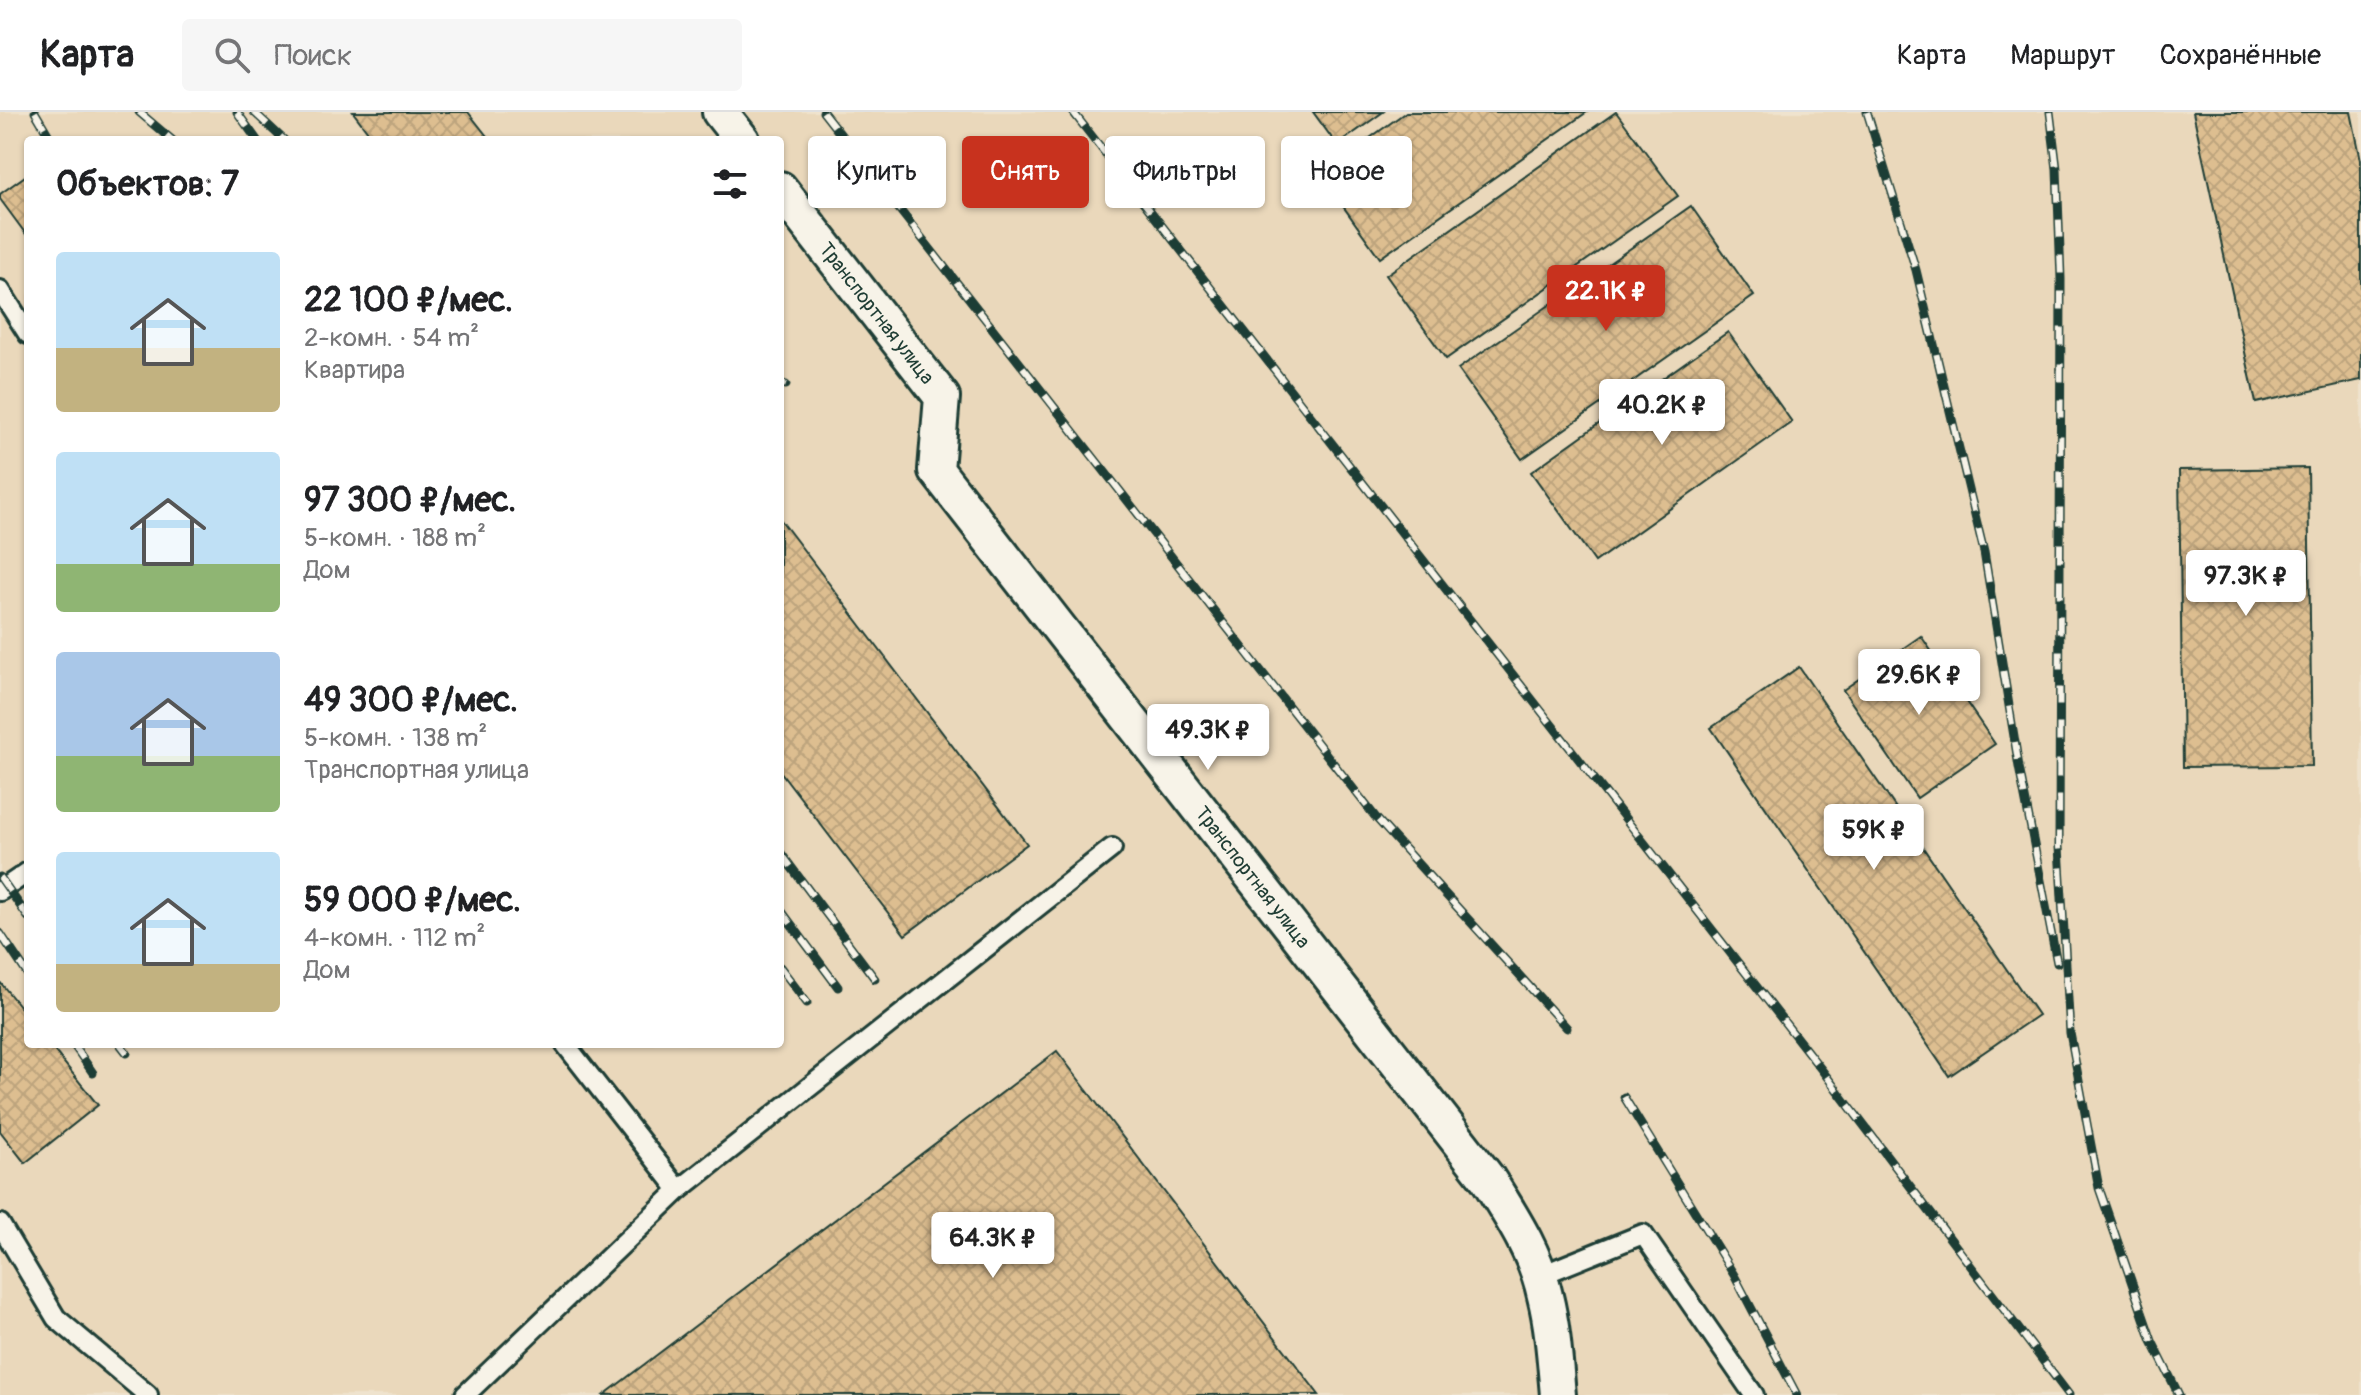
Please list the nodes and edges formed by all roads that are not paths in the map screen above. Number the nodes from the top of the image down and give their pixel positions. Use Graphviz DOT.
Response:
graph roads {
  1 [pos="720,112"];
  2 [pos="739,136"];
  3 [pos="784,194"];
  4 [pos="0,290"];
  5 [pos="24,328"];
  6 [pos="1112,848"];
  7 [pos="24,875"];
  8 [pos="0,891"];
  9 [pos="568,1048"];
  10 [pos="679,1190"];
  11 [pos="0,1224"];
  12 [pos="1539,1276"];
  13 [pos="148,1395"];
  14 [pos="465,1395"];
  15 [pos="1558,1395"];
  16 [pos="1754,1395"];
  1 -- 2 [label="street"];
  3 -- 12 [label="street, Транспортная улица"];
  4 -- 5 [label="lane"];
  6 -- 10 [label="lane"];
  7 -- 8 [label="lane"];
  9 -- 10 [label="lane"];
  10 -- 14 [label="lane"];
  11 -- 13 [label="lane"];
  12 -- 15 [label="street, Транспортная улица"];
  12 -- 16 [label="lane"];
}
